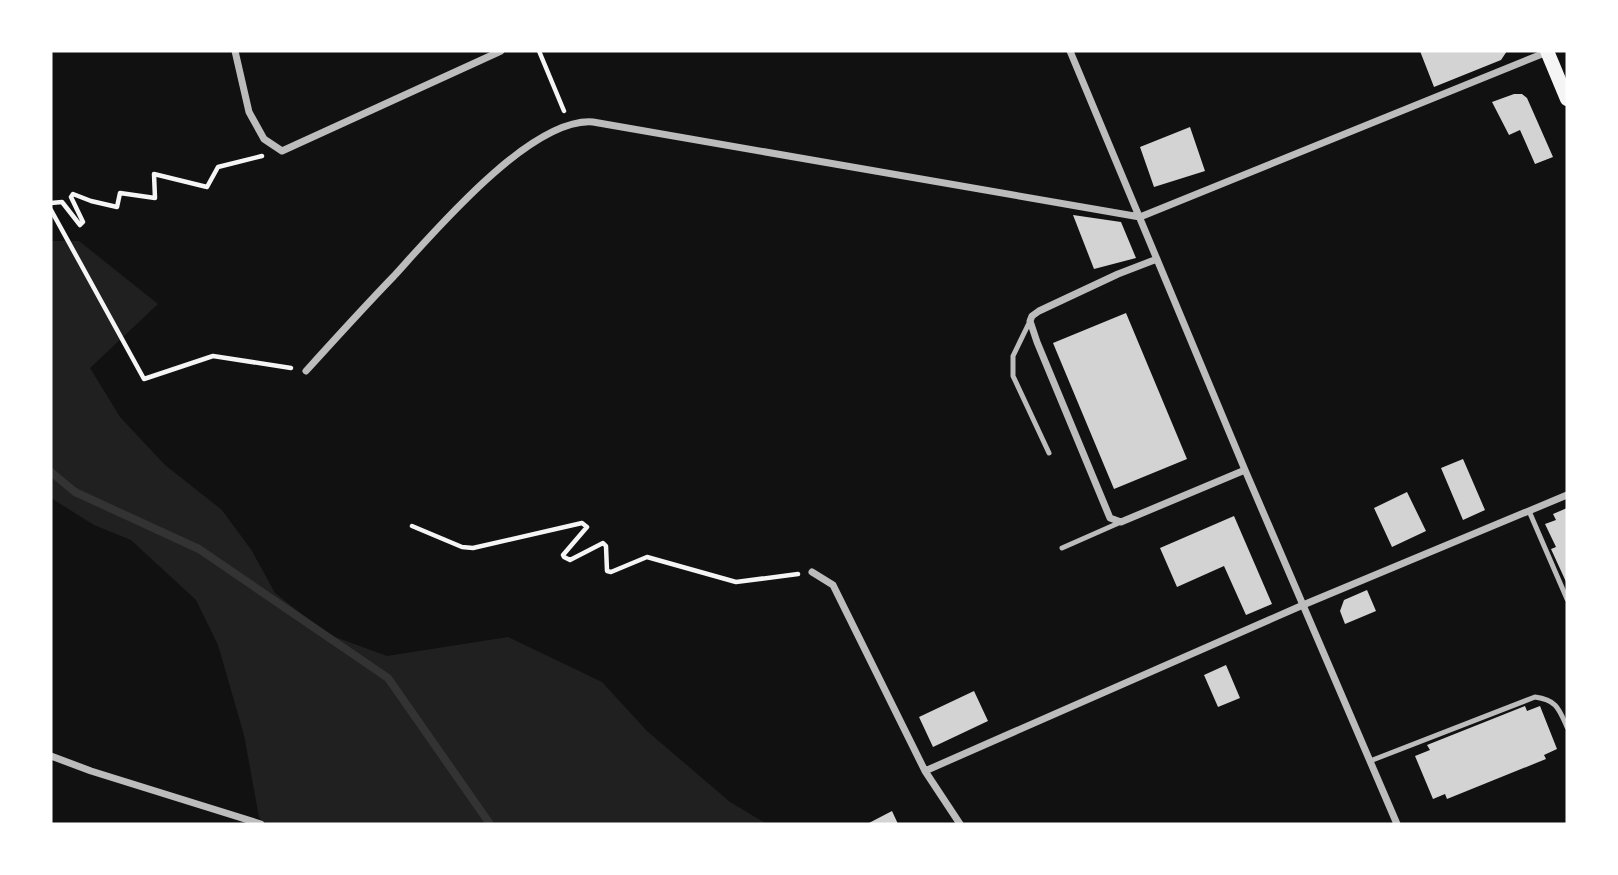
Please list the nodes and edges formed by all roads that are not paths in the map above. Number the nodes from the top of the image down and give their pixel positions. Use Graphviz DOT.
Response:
graph roads {
  1 [pos="235,51"];
  2 [pos="501,51"];
  3 [pos="1070,51"];
  4 [pos="1548,51"];
  5 [pos="1567,99"];
  6 [pos="1140,217"];
  7 [pos="1157,259"];
  8 [pos="1030,321"];
  9 [pos="306,370"];
  10 [pos="1049,453"];
  11 [pos="1245,470"];
  12 [pos="1567,495"];
  13 [pos="1529,511"];
  14 [pos="1121,522"];
  15 [pos="1062,548"];
  16 [pos="812,572"];
  17 [pos="1567,599"];
  18 [pos="1303,605"];
  19 [pos="1567,727"];
  20 [pos="51,756"];
  21 [pos="1370,761"];
  22 [pos="925,771"];
  23 [pos="261,824"];
  24 [pos="960,824"];
  25 [pos="1398,824"];
  1 -- 2 [label="street"];
  3 -- 6 [label="street"];
  4 -- 5 [label="main road"];
  4 -- 6 [label="street"];
  6 -- 7 [label="street"];
  6 -- 9 [label="street"];
  7 -- 8 [label="street"];
  7 -- 11 [label="street"];
  8 -- 10 [label="lane"];
  8 -- 14 [label="street"];
  11 -- 14 [label="street"];
  11 -- 18 [label="street"];
  12 -- 13 [label="street"];
  13 -- 17 [label="lane"];
  13 -- 18 [label="street"];
  14 -- 15 [label="lane"];
  16 -- 22 [label="street"];
  18 -- 21 [label="street"];
  18 -- 22 [label="street"];
  19 -- 21 [label="lane"];
  20 -- 23 [label="street"];
  21 -- 25 [label="street"];
  22 -- 24 [label="street"];
}
